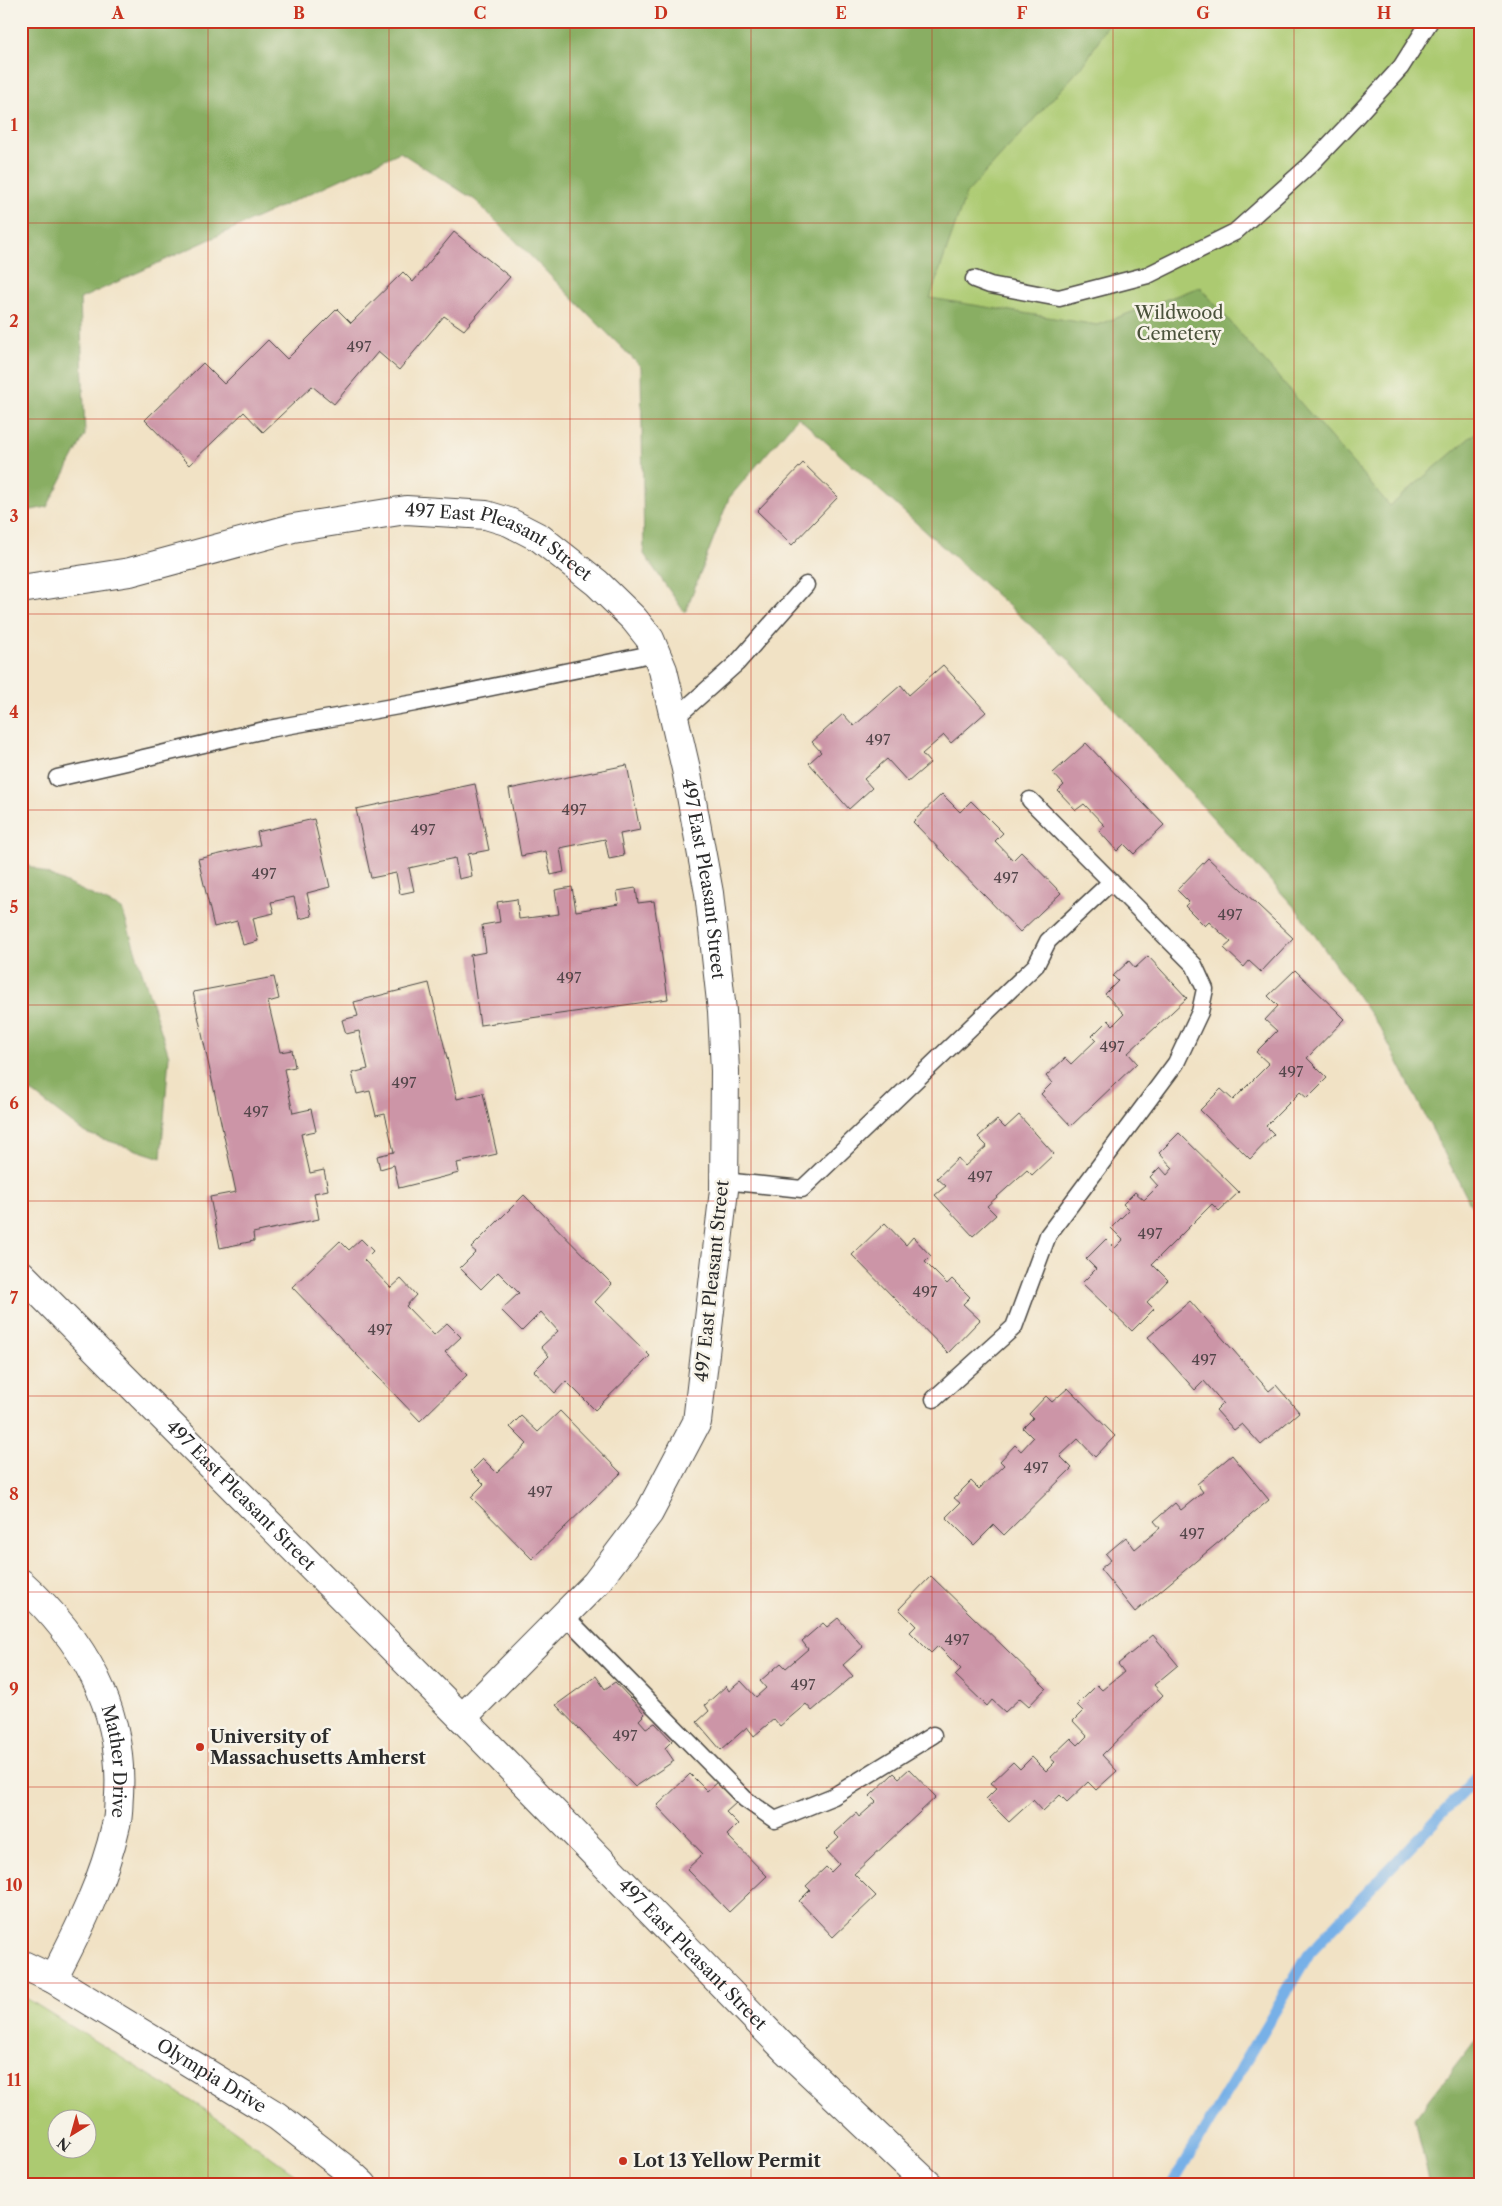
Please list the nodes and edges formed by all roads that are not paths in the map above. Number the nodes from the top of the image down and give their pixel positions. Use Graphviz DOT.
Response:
graph roads {
  1 [pos="1430,21"];
  2 [pos="974,279"];
  3 [pos="806,585"];
  4 [pos="21,588"];
  5 [pos="656,653"];
  6 [pos="674,719"];
  7 [pos="57,778"];
  8 [pos="1030,800"];
  9 [pos="1111,882"];
  10 [pos="724,1181"];
  11 [pos="21,1274"];
  12 [pos="934,1399"];
  13 [pos="21,1583"];
  14 [pos="564,1615"];
  15 [pos="462,1718"];
  16 [pos="933,1734"];
  17 [pos="21,1964"];
  18 [pos="53,1979"];
  19 [pos="363,2185"];
  20 [pos="929,2185"];
  1 -- 2 [label="lane"];
  3 -- 6 [label="lane"];
  4 -- 5 [label="street, 497 East Pleasant Street"];
  5 -- 6 [label="street, 497 East Pleasant Street"];
  5 -- 7 [label="lane"];
  6 -- 10 [label="street, 497 East Pleasant Street"];
  8 -- 9 [label="lane"];
  9 -- 10 [label="lane"];
  9 -- 12 [label="lane"];
  10 -- 14 [label="street, 497 East Pleasant Street"];
  11 -- 15 [label="street, 497 East Pleasant Street"];
  13 -- 18 [label="street, Mather Drive"];
  14 -- 15 [label="street, 497 East Pleasant Street"];
  14 -- 16 [label="lane"];
  15 -- 20 [label="street, 497 East Pleasant Street"];
  17 -- 18 [label="street"];
  18 -- 19 [label="street, Olympia Drive"];
}
